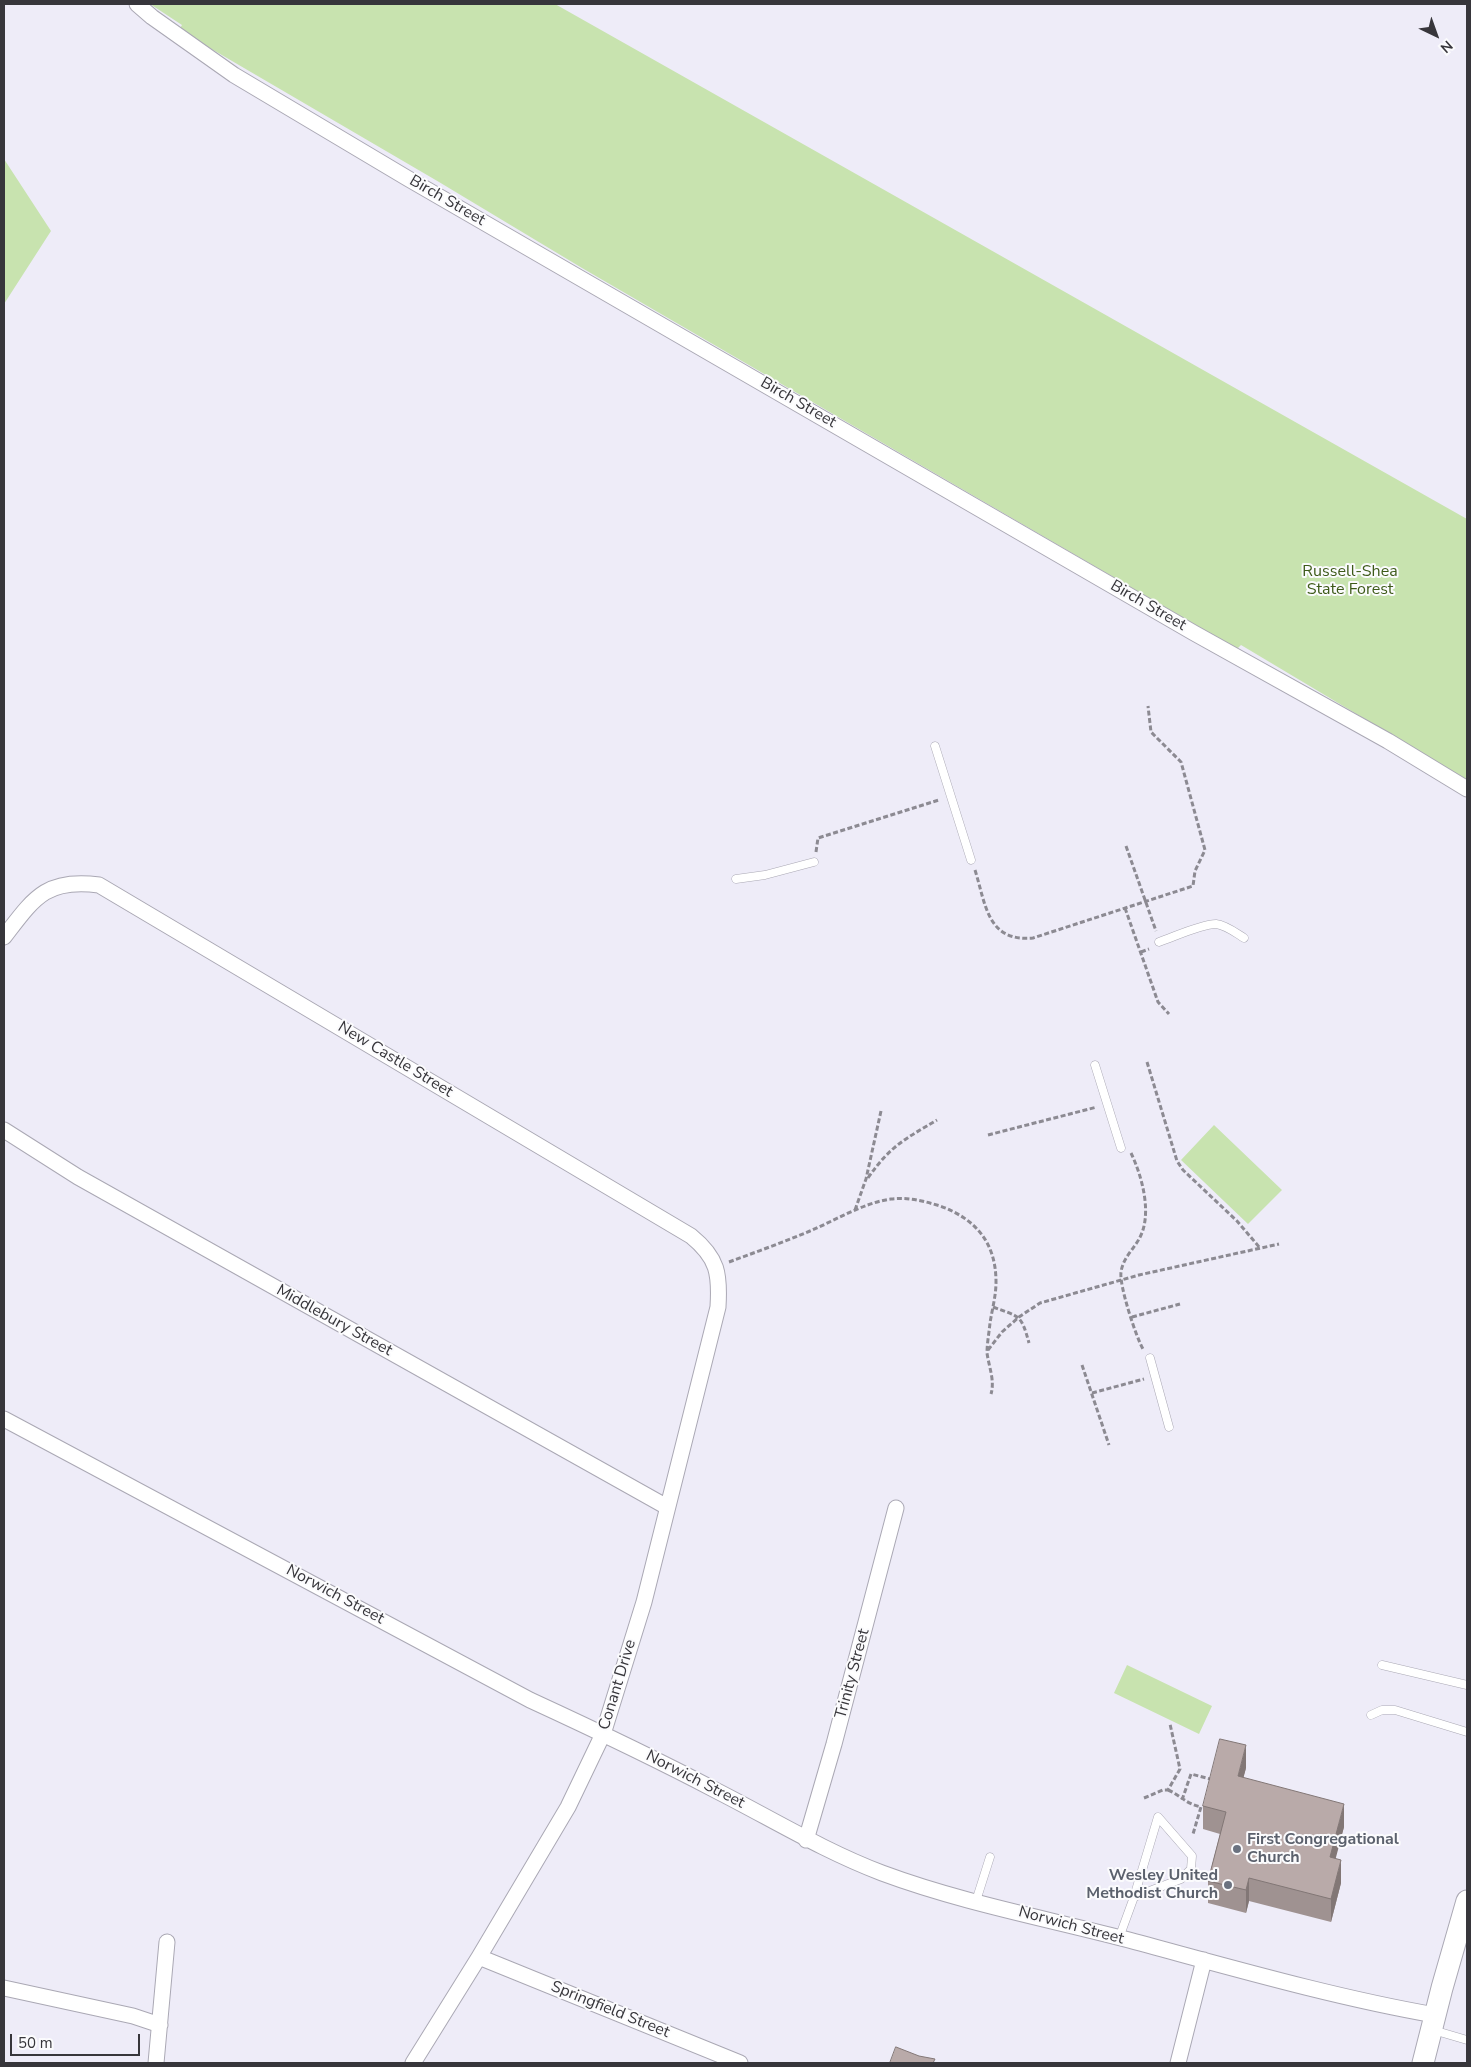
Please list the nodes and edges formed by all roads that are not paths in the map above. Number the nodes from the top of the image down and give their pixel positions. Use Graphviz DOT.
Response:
graph roads {
  1 [pos="137,4"];
  2 [pos="935,746"];
  3 [pos="1467,789"];
  4 [pos="972,860"];
  5 [pos="814,862"];
  6 [pos="736,879"];
  7 [pos="4,937"];
  8 [pos="1244,938"];
  9 [pos="1159,942"];
  10 [pos="1095,1065"];
  11 [pos="4,1130"];
  12 [pos="1121,1148"];
  13 [pos="716,1267"];
  14 [pos="1150,1358"];
  15 [pos="4,1419"];
  16 [pos="1169,1427"];
  17 [pos="667,1507"];
  18 [pos="896,1508"];
  19 [pos="1382,1665"];
  20 [pos="1467,1685"];
  21 [pos="1372,1715"];
  22 [pos="1467,1732"];
  23 [pos="604,1734"];
  24 [pos="806,1840"];
  25 [pos="990,1857"];
  26 [pos="1134,1897"];
  27 [pos="976,1901"];
  28 [pos="1467,1901"];
  29 [pos="1119,1938"];
  30 [pos="167,1942"];
  31 [pos="479,1957"];
  32 [pos="1204,1960"];
  33 [pos="4,1988"];
  34 [pos="1433,2023"];
  35 [pos="160,2025"];
  36 [pos="1467,2040"];
  37 [pos="156,2063"];
  38 [pos="412,2063"];
  39 [pos="740,2063"];
  40 [pos="1178,2063"];
  41 [pos="1423,2063"];
  1 -- 3 [label="street, Birch Street"];
  2 -- 4 [label="lane"];
  5 -- 6 [label="lane"];
  7 -- 13 [label="street, New Castle Street"];
  8 -- 9 [label="lane"];
  10 -- 12 [label="lane"];
  11 -- 17 [label="street, Middlebury Street"];
  13 -- 17 [label="street, Conant Drive"];
  14 -- 16 [label="lane"];
  15 -- 23 [label="street, Norwich Street"];
  17 -- 23 [label="street, Conant Drive"];
  18 -- 24 [label="street, Trinity Street"];
  19 -- 20 [label="lane"];
  21 -- 22 [label="lane"];
  23 -- 24 [label="street, Norwich Street"];
  23 -- 31 [label="street, Conant Drive"];
  24 -- 27 [label="street, Norwich Street"];
  25 -- 27 [label="lane"];
  26 -- 26 [label="lane"];
  26 -- 29 [label="lane"];
  27 -- 29 [label="street, Norwich Street"];
  28 -- 34 [label="main road"];
  29 -- 32 [label="street, Norwich Street"];
  30 -- 35 [label="street"];
  31 -- 38 [label="street, Conant Drive"];
  31 -- 39 [label="street, Springfield Street"];
  32 -- 34 [label="street, Norwich Street"];
  32 -- 40 [label="street"];
  33 -- 35 [label="street"];
  34 -- 36 [label="lane"];
  34 -- 41 [label="main road"];
  35 -- 37 [label="street"];
}
